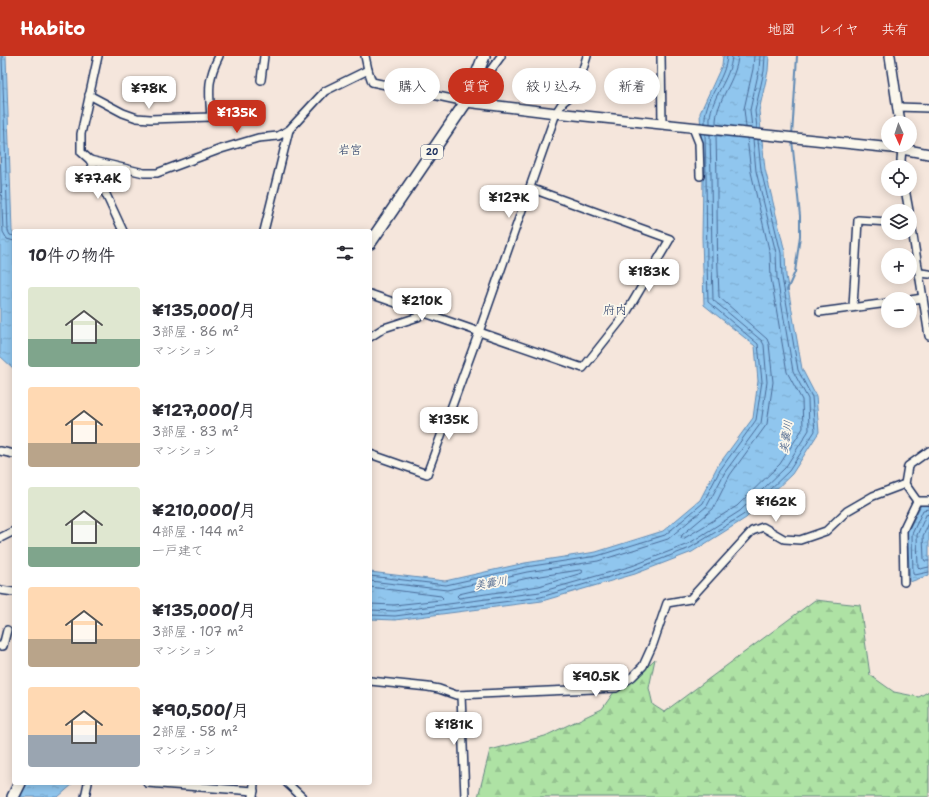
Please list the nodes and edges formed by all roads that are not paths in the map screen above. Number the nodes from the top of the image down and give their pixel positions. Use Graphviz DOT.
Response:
graph roads {
  1 [pos="98,56"];
  2 [pos="219,56"];
  3 [pos="264,56"];
  4 [pos="366,56"];
  5 [pos="484,56"];
  6 [pos="501,56"];
  7 [pos="587,56"];
  8 [pos="661,56"];
  9 [pos="890,56"];
  10 [pos="480,68"];
  11 [pos="492,68"];
  12 [pos="368,70"];
  13 [pos="261,80"];
  14 [pos="89,95"];
  15 [pos="448,98"];
  16 [pos="465,104"];
  17 [pos="482,104"];
  18 [pos="897,107"];
  19 [pos="929,108"];
  20 [pos="556,113"];
  21 [pos="899,116"];
  22 [pos="662,124"];
  23 [pos="693,128"];
  24 [pos="289,130"];
  25 [pos="881,145"];
  26 [pos="917,151"];
  27 [pos="929,154"];
  28 [pos="90,160"];
  29 [pos="700,176"];
  30 [pos="530,188"];
  31 [pos="881,222"];
  32 [pos="122,229"];
  33 [pos="264,229"];
  34 [pos="372,240"];
  35 [pos="914,240"];
  36 [pos="920,273"];
  37 [pos="929,274"];
  38 [pos="372,295"];
  39 [pos="923,298"];
  40 [pos="917,299"];
  41 [pos="881,304"];
  42 [pos="853,308"];
  43 [pos="424,312"];
  44 [pos="820,312"];
  45 [pos="479,332"];
  46 [pos="372,336"];
  47 [pos="929,336"];
  48 [pos="0,451"];
  49 [pos="929,451"];
  50 [pos="12,454"];
  51 [pos="372,455"];
  52 [pos="905,484"];
  53 [pos="929,501"];
  54 [pos="917,502"];
  55 [pos="12,532"];
  56 [pos="0,538"];
  57 [pos="904,582"];
  58 [pos="0,590"];
  59 [pos="12,592"];
  60 [pos="6,630"];
  61 [pos="0,646"];
  62 [pos="372,681"];
  63 [pos="461,695"];
  64 [pos="19,785"];
  65 [pos="88,785"];
  66 [pos="178,785"];
  67 [pos="289,785"];
  68 [pos="254,790"];
  69 [pos="13,797"];
  70 [pos="85,797"];
  71 [pos="302,797"];
  72 [pos="465,797"];
  1 -- 14 [label="street"];
  2 -- 14 [label="street"];
  3 -- 13 [label="street"];
  4 -- 12 [label="street"];
  5 -- 10 [label="main road, 20"];
  6 -- 11 [label="street"];
  7 -- 20 [label="street"];
  8 -- 22 [label="street"];
  9 -- 18 [label="street"];
  12 -- 15 [label="street"];
  12 -- 24 [label="street"];
  14 -- 28 [label="street"];
  16 -- 34 [label="main road, 20"];
  17 -- 20 [label="street"];
  18 -- 19 [label="street"];
  18 -- 21 [label="street"];
  20 -- 22 [label="street"];
  20 -- 30 [label="street"];
  22 -- 23 [label="street"];
  23 -- 25 [label="street"];
  23 -- 29 [label="street"];
  24 -- 28 [label="street"];
  24 -- 33 [label="street"];
  26 -- 27 [label="street"];
  28 -- 32 [label="street"];
  30 -- 45 [label="street"];
  30 -- 45 [label="street"];
  31 -- 42 [label="street"];
  35 -- 36 [label="street"];
  36 -- 37 [label="street"];
  36 -- 39 [label="street"];
  38 -- 43 [label="street"];
  39 -- 40 [label="street"];
  39 -- 47 [label="street"];
  41 -- 42 [label="street"];
  42 -- 44 [label="street"];
  43 -- 45 [label="street"];
  43 -- 46 [label="street"];
  45 -- 51 [label="street"];
  48 -- 50 [label="street"];
  49 -- 52 [label="street"];
  52 -- 54 [label="street"];
  52 -- 63 [label="street"];
  53 -- 54 [label="street"];
  54 -- 57 [label="street"];
  55 -- 56 [label="street"];
  58 -- 59 [label="street"];
  60 -- 61 [label="street"];
  62 -- 63 [label="street"];
  63 -- 72 [label="street"];
  64 -- 69 [label="main road"];
  65 -- 70 [label="street"];
  66 -- 68 [label="street"];
  67 -- 71 [label="street"];
}
